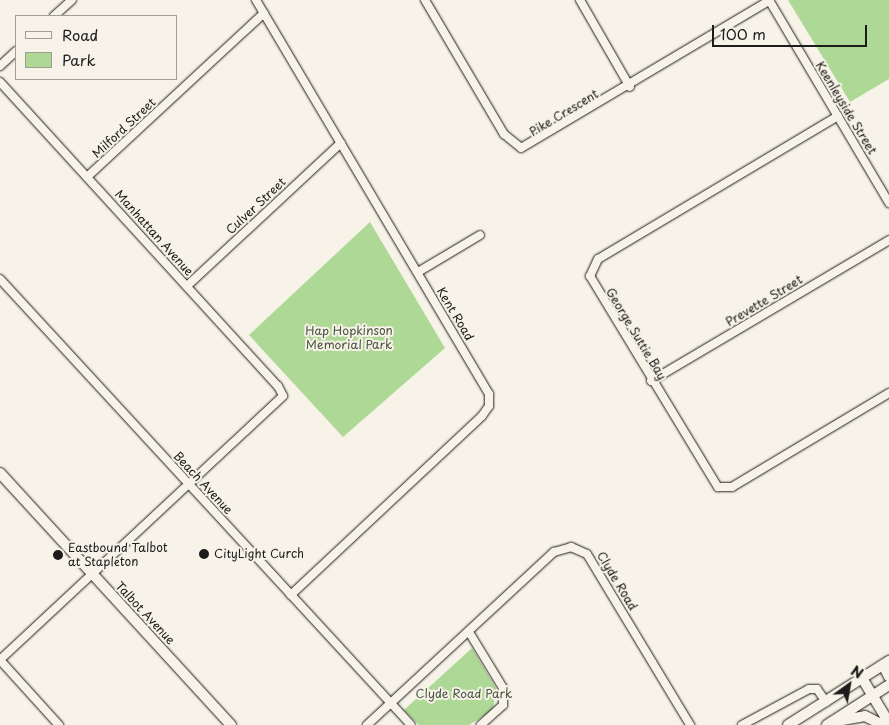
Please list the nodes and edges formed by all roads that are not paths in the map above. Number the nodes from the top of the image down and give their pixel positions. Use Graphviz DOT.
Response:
graph roads {
  1 [pos="72,0"];
  2 [pos="256,0"];
  3 [pos="425,0"];
  4 [pos="580,0"];
  5 [pos="769,1"];
  6 [pos="264,14"];
  7 [pos="55,15"];
  8 [pos="15,52"];
  9 [pos="0,66"];
  10 [pos="0,82"];
  11 [pos="630,87"];
  12 [pos="838,116"];
  13 [pos="341,143"];
  14 [pos="87,177"];
  15 [pos="889,202"];
  16 [pos="480,235"];
  17 [pos="889,240"];
  18 [pos="418,272"];
  19 [pos="0,278"];
  20 [pos="187,286"];
  21 [pos="651,381"];
  22 [pos="889,393"];
  23 [pos="0,473"];
  24 [pos="190,486"];
  25 [pos="93,574"];
  26 [pos="291,595"];
  27 [pos="469,632"];
  28 [pos="0,660"];
  29 [pos="886,663"];
  30 [pos="889,677"];
  31 [pos="862,678"];
  32 [pos="889,685"];
  33 [pos="872,696"];
  34 [pos="390,702"];
  35 [pos="826,702"];
  36 [pos="889,723"];
  37 [pos="828,724"];
  38 [pos="59,725"];
  39 [pos="231,725"];
  40 [pos="366,725"];
  41 [pos="411,725"];
  42 [pos="480,725"];
  43 [pos="690,725"];
  44 [pos="742,725"];
  45 [pos="788,725"];
  46 [pos="883,725"];
  1 -- 7 [label="street"];
  2 -- 6 [label="street, Kent Road"];
  3 -- 11 [label="street, Pike Crescent"];
  4 -- 11 [label="street"];
  5 -- 11 [label="street, Pike Crescent"];
  5 -- 12 [label="street, Keenleyside Street"];
  6 -- 13 [label="street, Kent Road"];
  6 -- 14 [label="street, Milford Street"];
  8 -- 9 [label="street"];
  10 -- 14 [label="street, Manhattan Avenue"];
  12 -- 15 [label="street, Keenleyside Street"];
  12 -- 21 [label="street, George Suttie Bay"];
  13 -- 18 [label="street, Kent Road"];
  13 -- 20 [label="street, Culver Street"];
  14 -- 20 [label="street, Manhattan Avenue"];
  16 -- 18 [label="street"];
  17 -- 21 [label="street, Prevette Street"];
  18 -- 26 [label="street, Kent Road"];
  19 -- 24 [label="street, Beach Avenue"];
  20 -- 24 [label="street, Manhattan Avenue"];
  21 -- 22 [label="street, George Suttie Bay"];
  23 -- 25 [label="street, Talbot Avenue"];
  24 -- 25 [label="street"];
  24 -- 26 [label="street, Beach Avenue"];
  25 -- 28 [label="street"];
  25 -- 39 [label="street, Talbot Avenue"];
  26 -- 34 [label="street, Beach Avenue"];
  27 -- 34 [label="street, Clyde Road"];
  27 -- 42 [label="street"];
  27 -- 43 [label="street, Clyde Road"];
  28 -- 38 [label="street"];
  29 -- 30 [label="street"];
  29 -- 31 [label="street"];
  31 -- 33 [label="street"];
  31 -- 35 [label="street"];
  32 -- 33 [label="street"];
  33 -- 36 [label="street"];
  33 -- 37 [label="street"];
  34 -- 40 [label="street, Clyde Road"];
  34 -- 41 [label="street"];
  35 -- 44 [label="street"];
  35 -- 45 [label="street"];
  37 -- 46 [label="street"];
}
